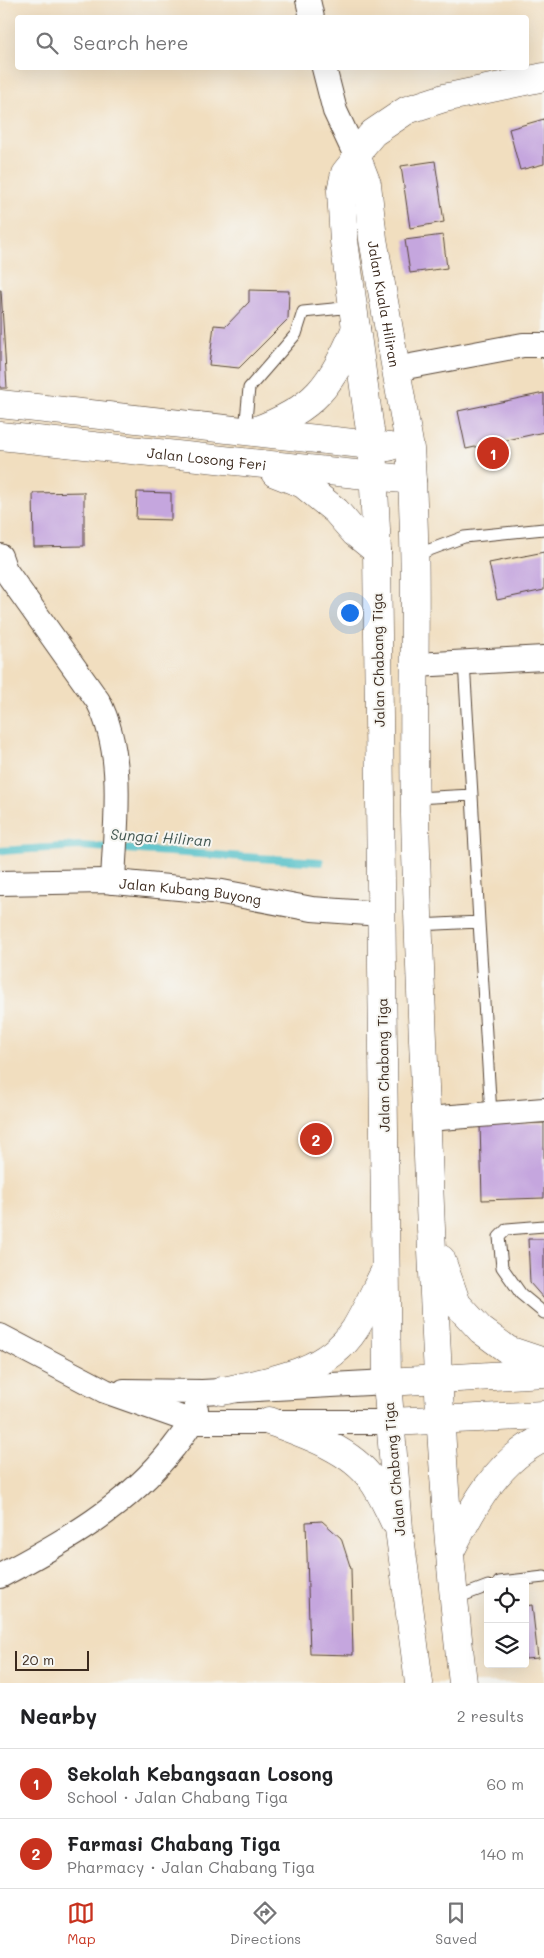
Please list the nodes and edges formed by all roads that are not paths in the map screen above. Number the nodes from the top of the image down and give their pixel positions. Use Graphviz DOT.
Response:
graph roads {
  1 [pos="308,0"];
  2 [pos="311,15"];
  3 [pos="325,70"];
  4 [pos="544,77"];
  5 [pos="357,158"];
  6 [pos="355,317"];
  7 [pos="544,345"];
  8 [pos="395,369"];
  9 [pos="0,404"];
  10 [pos="249,432"];
  11 [pos="0,436"];
  12 [pos="372,445"];
  13 [pos="410,449"];
  14 [pos="253,463"];
  15 [pos="372,476"];
  16 [pos="412,480"];
  17 [pos="544,529"];
  18 [pos="377,550"];
  19 [pos="416,555"];
  20 [pos="0,556"];
  21 [pos="544,658"];
  22 [pos="464,662"];
  23 [pos="416,665"];
  24 [pos="472,795"];
  25 [pos="415,804"];
  26 [pos="113,882"];
  27 [pos="0,883"];
  28 [pos="381,906"];
  29 [pos="418,912"];
  30 [pos="479,922"];
  31 [pos="544,1110"];
  32 [pos="491,1114"];
  33 [pos="427,1119"];
  34 [pos="544,1226"];
  35 [pos="432,1232"];
  36 [pos="386,1269"];
  37 [pos="544,1313"];
  38 [pos="0,1336"];
  39 [pos="544,1362"];
  40 [pos="544,1373"];
  41 [pos="438,1379"];
  42 [pos="388,1382"];
  43 [pos="105,1391"];
  44 [pos="212,1391"];
  45 [pos="544,1415"];
  46 [pos="441,1419"];
  47 [pos="269,1421"];
  48 [pos="193,1422"];
  49 [pos="390,1422"];
  50 [pos="544,1438"];
  51 [pos="398,1529"];
  52 [pos="449,1554"];
  53 [pos="0,1576"];
  54 [pos="544,1577"];
  55 [pos="529,1579"];
  56 [pos="484,1588"];
  57 [pos="453,1600"];
  58 [pos="419,1683"];
  59 [pos="463,1683"];
  1 -- 2 [label="street"];
  3 -- 5 [label="street"];
  4 -- 5 [label="main road, Jalan Kuala Hiliran"];
  5 -- 6 [label="main road, Jalan Kuala Hiliran"];
  5 -- 8 [label="main road, Jalan Kuala Hiliran"];
  6 -- 10 [label="main road"];
  6 -- 10 [label="lane"];
  6 -- 12 [label="main road, Jalan Kuala Hiliran"];
  7 -- 8 [label="street"];
  8 -- 13 [label="main road, Jalan Kuala Hiliran"];
  9 -- 10 [label="main road"];
  10 -- 12 [label="main road"];
  11 -- 14 [label="main road, Jalan Losong Feri"];
  12 -- 13 [label="main road"];
  12 -- 15 [label="main road, Jalan Chabang Tiga"];
  13 -- 16 [label="main road"];
  14 -- 15 [label="main road, Jalan Losong Feri"];
  14 -- 18 [label="main road"];
  15 -- 16 [label="main road, Jalan Losong Feri"];
  15 -- 18 [label="main road, Jalan Chabang Tiga"];
  16 -- 19 [label="main road"];
  17 -- 19 [label="lane"];
  18 -- 28 [label="main road, Jalan Chabang Tiga"];
  19 -- 23 [label="main road"];
  20 -- 26 [label="street"];
  21 -- 22 [label="street"];
  22 -- 23 [label="street"];
  22 -- 24 [label="lane"];
  23 -- 25 [label="main road"];
  24 -- 25 [label="lane"];
  24 -- 30 [label="lane"];
  25 -- 29 [label="main road"];
  26 -- 27 [label="street, Jalan Kubang Buyong"];
  26 -- 28 [label="street, Jalan Kubang Buyong"];
  28 -- 36 [label="main road, Jalan Chabang Tiga"];
  29 -- 30 [label="lane"];
  29 -- 33 [label="main road"];
  30 -- 32 [label="lane"];
  31 -- 32 [label="street"];
  32 -- 33 [label="street"];
  33 -- 35 [label="main road"];
  34 -- 37 [label="lane"];
  35 -- 39 [label="main road"];
  35 -- 41 [label="main road"];
  36 -- 42 [label="main road, Jalan Chabang Tiga"];
  36 -- 44 [label="main road"];
  38 -- 43 [label="street"];
  40 -- 41 [label="main road"];
  41 -- 42 [label="main road"];
  41 -- 46 [label="main road"];
  42 -- 44 [label="street"];
  42 -- 49 [label="main road, Jalan Chabang Tiga"];
  43 -- 44 [label="street"];
  43 -- 48 [label="street"];
  44 -- 48 [label="street"];
  45 -- 46 [label="main road"];
  46 -- 49 [label="main road"];
  46 -- 52 [label="main road"];
  47 -- 48 [label="street"];
  47 -- 49 [label="street"];
  47 -- 51 [label="main road"];
  48 -- 53 [label="street"];
  49 -- 51 [label="main road, Jalan Chabang Tiga"];
  50 -- 52 [label="main road"];
  51 -- 58 [label="main road, Jalan Chabang Tiga"];
  52 -- 57 [label="main road"];
  54 -- 55 [label="lane"];
  56 -- 57 [label="lane"];
  57 -- 59 [label="main road"];
}
